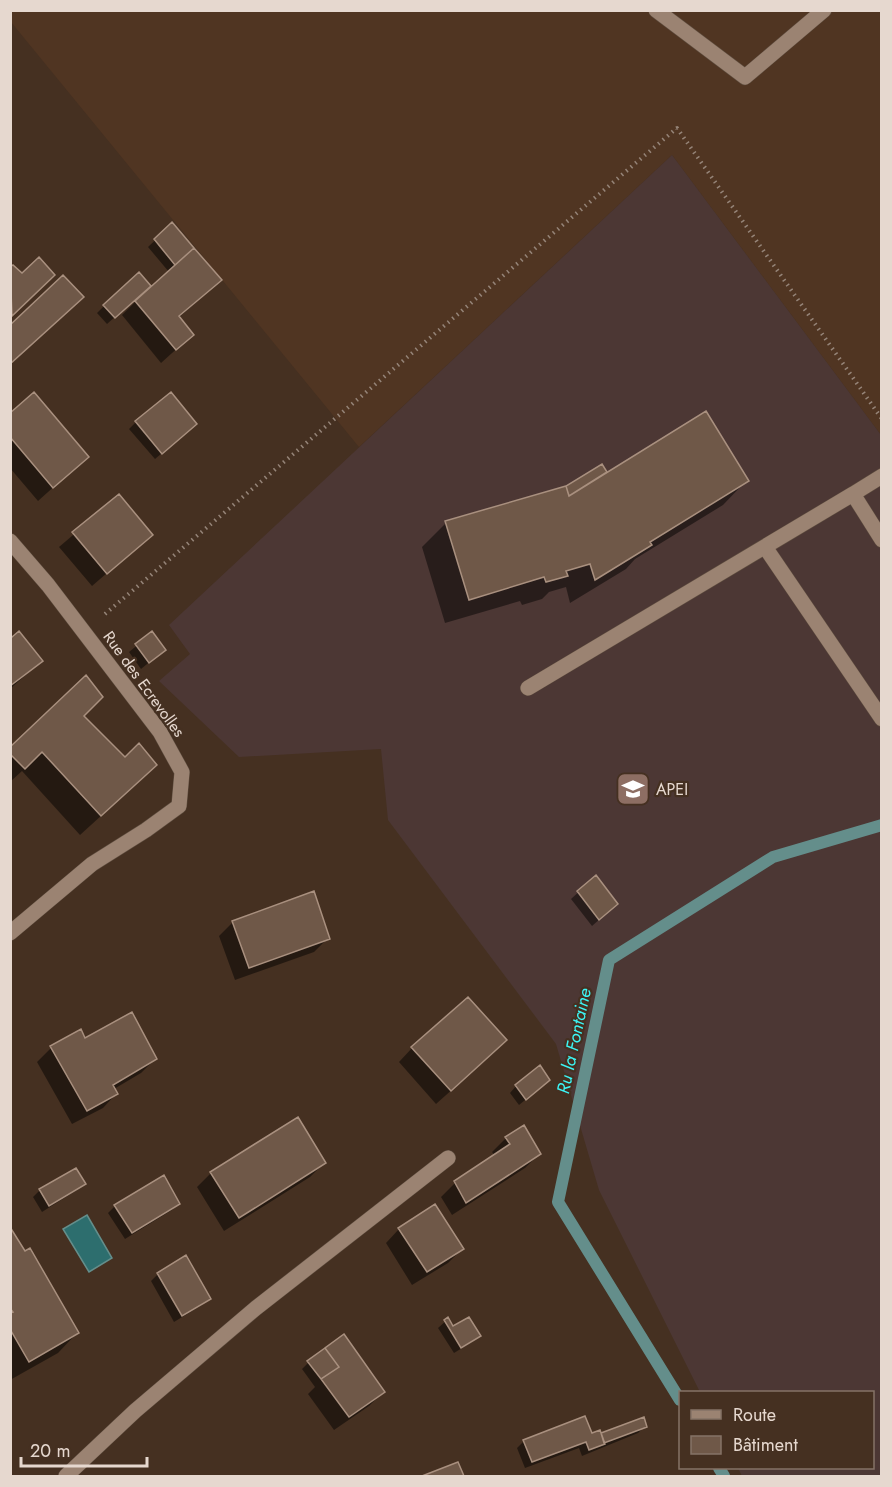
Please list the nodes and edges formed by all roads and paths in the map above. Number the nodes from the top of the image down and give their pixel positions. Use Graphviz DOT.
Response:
graph roads {
  1 [pos="656,10"];
  2 [pos="824,10"];
  3 [pos="882,419"];
  4 [pos="882,476"];
  5 [pos="853,494"];
  6 [pos="882,540"];
  7 [pos="10,541"];
  8 [pos="765,546"];
  9 [pos="84,632"];
  10 [pos="528,688"];
  11 [pos="882,718"];
  12 [pos="10,933"];
  13 [pos="448,1158"];
  14 [pos="66,1476"];
  1 -- 2 [label="street"];
  3 -- 9 [label="path"];
  4 -- 5 [label="street"];
  5 -- 6 [label="street"];
  5 -- 8 [label="street"];
  7 -- 9 [label="street, Rue des Ecrevolles"];
  8 -- 10 [label="street"];
  8 -- 11 [label="street"];
  9 -- 12 [label="street, Rue des Ecrevolles"];
  13 -- 14 [label="street"];
}
